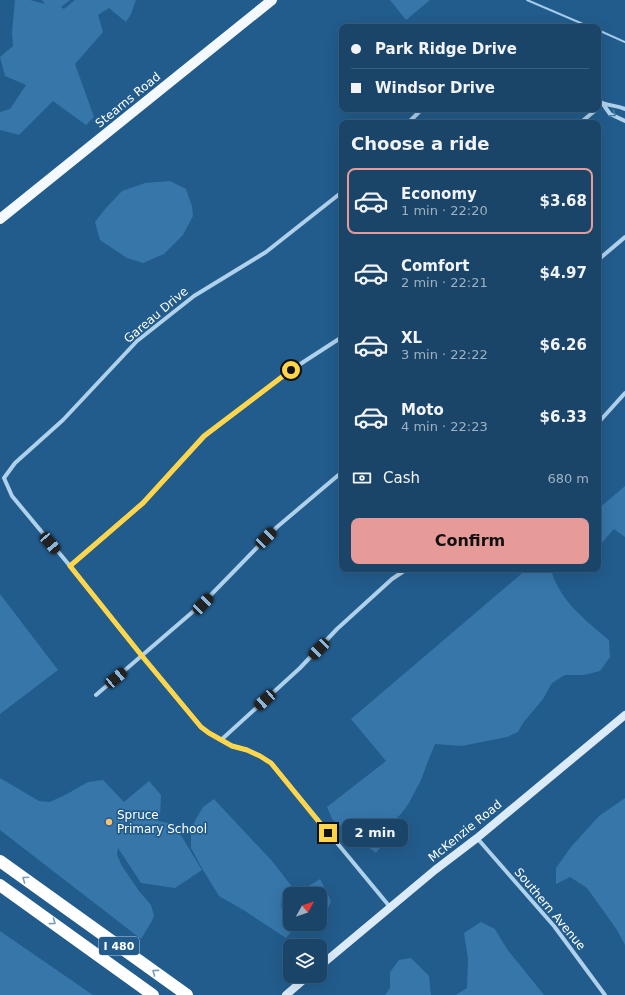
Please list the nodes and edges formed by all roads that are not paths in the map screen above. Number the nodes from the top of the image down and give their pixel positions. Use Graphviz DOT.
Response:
graph roads {
  1 [pos="272,0"];
  2 [pos="603,104"];
  3 [pos="625,109"];
  4 [pos="419,112"];
  5 [pos="592,112"];
  6 [pos="411,120"];
  7 [pos="583,120"];
  8 [pos="625,121"];
  9 [pos="339,194"];
  10 [pos="0,219"];
  11 [pos="625,237"];
  12 [pos="601,257"];
  13 [pos="339,339"];
  14 [pos="625,393"];
  15 [pos="601,419"];
  16 [pos="339,474"];
  17 [pos="70,566"];
  18 [pos="402,572"];
  19 [pos="142,656"];
  20 [pos="96,695"];
  21 [pos="625,714"];
  22 [pos="221,740"];
  23 [pos="476,838"];
  24 [pos="0,861"];
  25 [pos="0,885"];
  26 [pos="390,908"];
  27 [pos="327,960"];
  28 [pos="300,983"];
  29 [pos="153,995"];
  30 [pos="187,995"];
  31 [pos="286,995"];
  32 [pos="604,995"];
  1 -- 10 [label="main road, Stearns Road"];
  2 -- 3 [label="street"];
  2 -- 8 [label="street, one-way"];
  4 -- 6 [label="street"];
  5 -- 7 [label="street"];
  9 -- 17 [label="street, Gareau Drive"];
  11 -- 12 [label="street"];
  13 -- 17 [label="street"];
  14 -- 15 [label="street"];
  16 -- 19 [label="street"];
  17 -- 19 [label="street"];
  18 -- 22 [label="street"];
  19 -- 20 [label="street"];
  19 -- 22 [label="street"];
  21 -- 23 [label="street, McKenzie Road"];
  22 -- 26 [label="street"];
  23 -- 26 [label="street, McKenzie Road"];
  23 -- 32 [label="street, Southern Avenue"];
  30 -- 24 [label="highway, I 480, one-way"];
  25 -- 29 [label="highway, I 480, one-way"];
  26 -- 27 [label="street, McKenzie Road"];
  28 -- 31 [label="street"];
}
